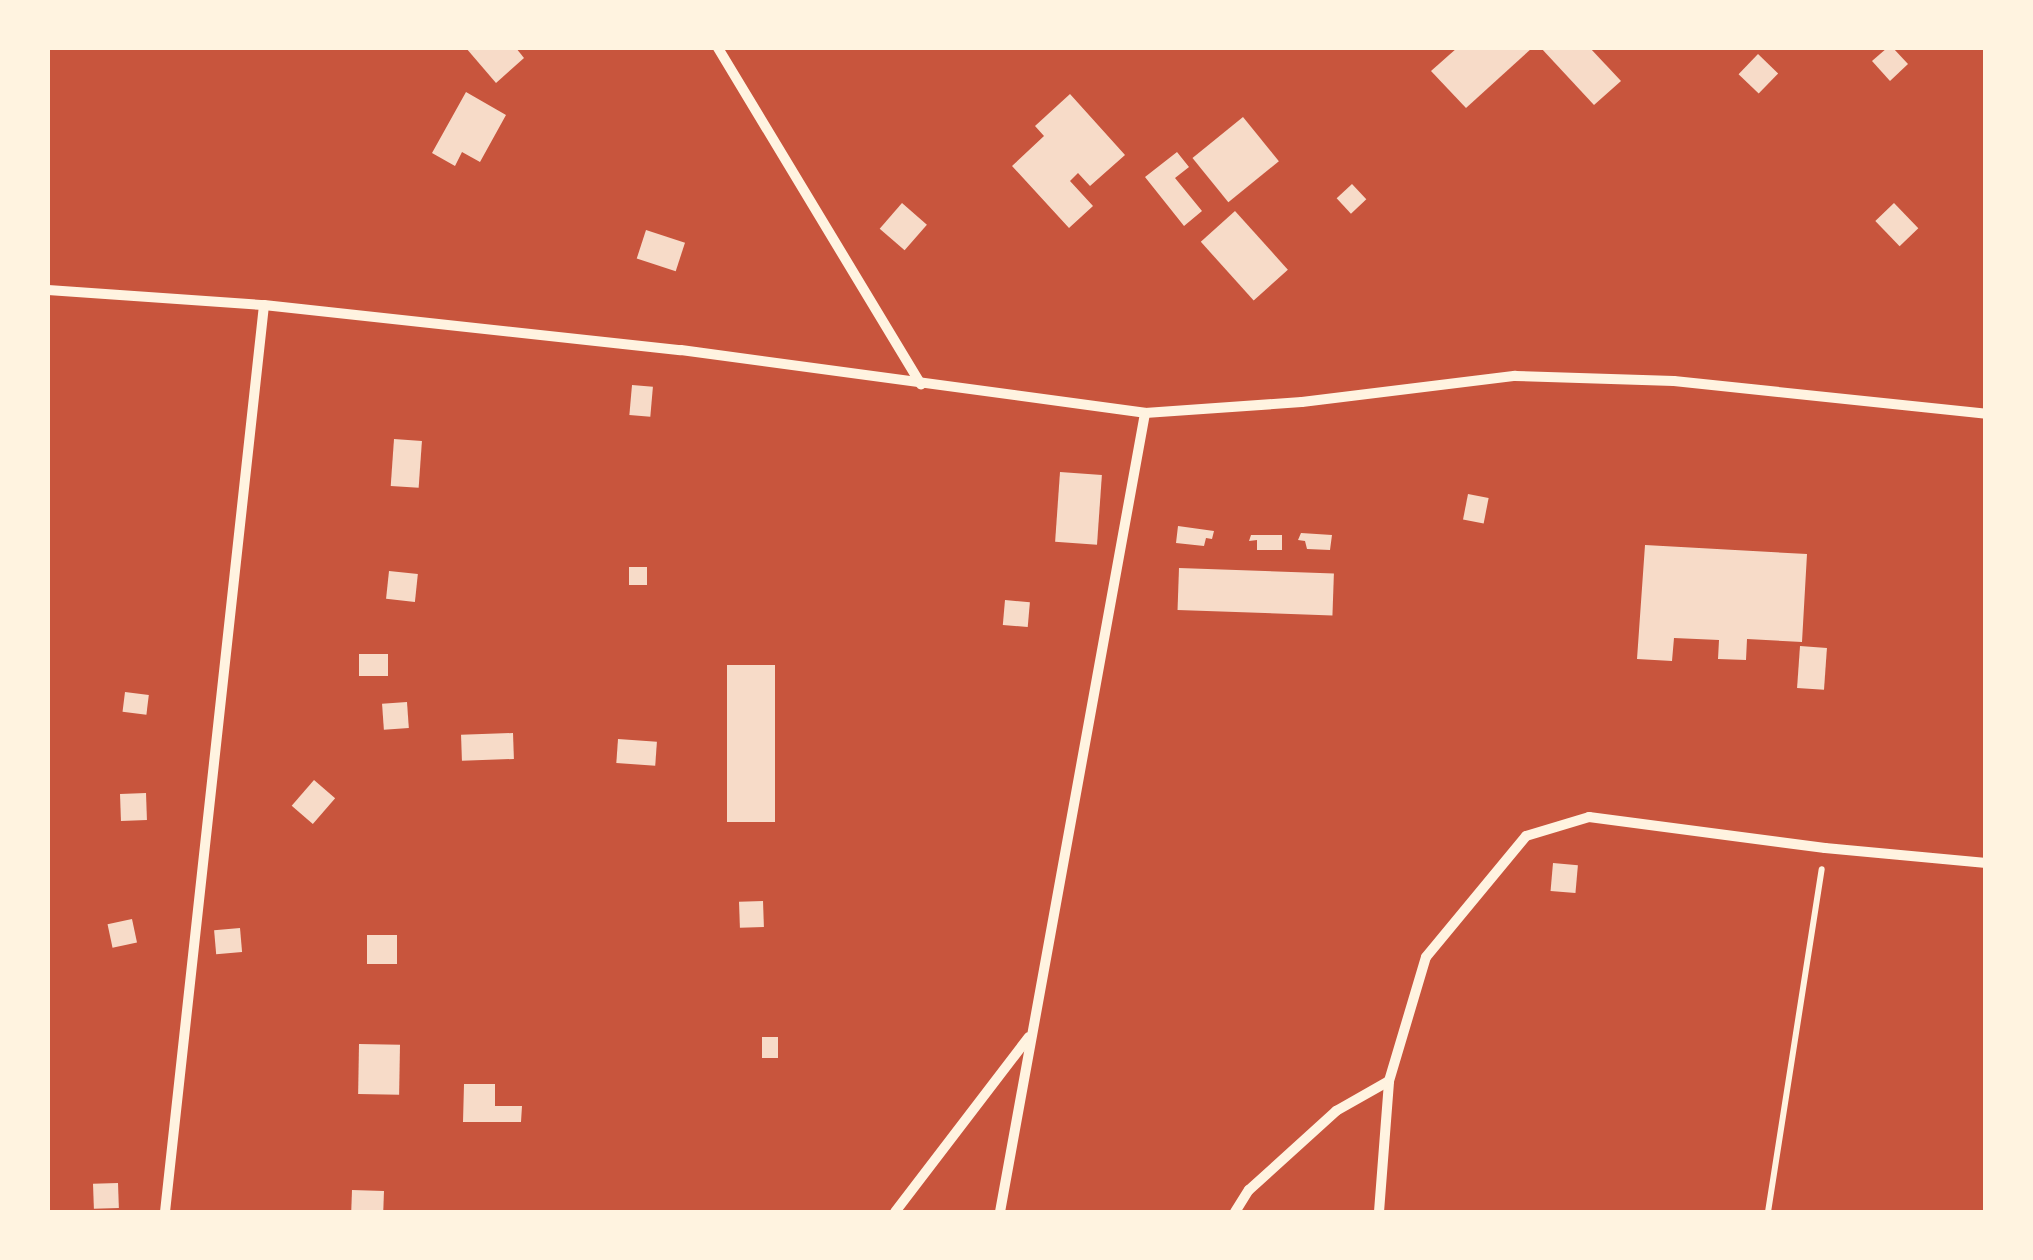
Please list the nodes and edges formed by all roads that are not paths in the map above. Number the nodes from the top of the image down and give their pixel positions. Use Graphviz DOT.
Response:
graph roads {
  1 [pos="718,48"];
  2 [pos="48,290"];
  3 [pos="264,305"];
  4 [pos="921,384"];
  5 [pos="1146,413"];
  6 [pos="1986,414"];
  7 [pos="1986,863"];
  8 [pos="1032,1032"];
  9 [pos="1389,1081"];
  10 [pos="165,1212"];
  11 [pos="896,1212"];
  12 [pos="1000,1212"];
  13 [pos="1235,1212"];
  14 [pos="1379,1212"];
  1 -- 4 [label="street"];
  2 -- 3 [label="street"];
  3 -- 4 [label="street"];
  3 -- 10 [label="street"];
  4 -- 5 [label="street"];
  5 -- 6 [label="street"];
  5 -- 8 [label="street"];
  7 -- 9 [label="street"];
  8 -- 11 [label="street"];
  8 -- 12 [label="street"];
  9 -- 13 [label="street"];
  9 -- 14 [label="street"];
}
